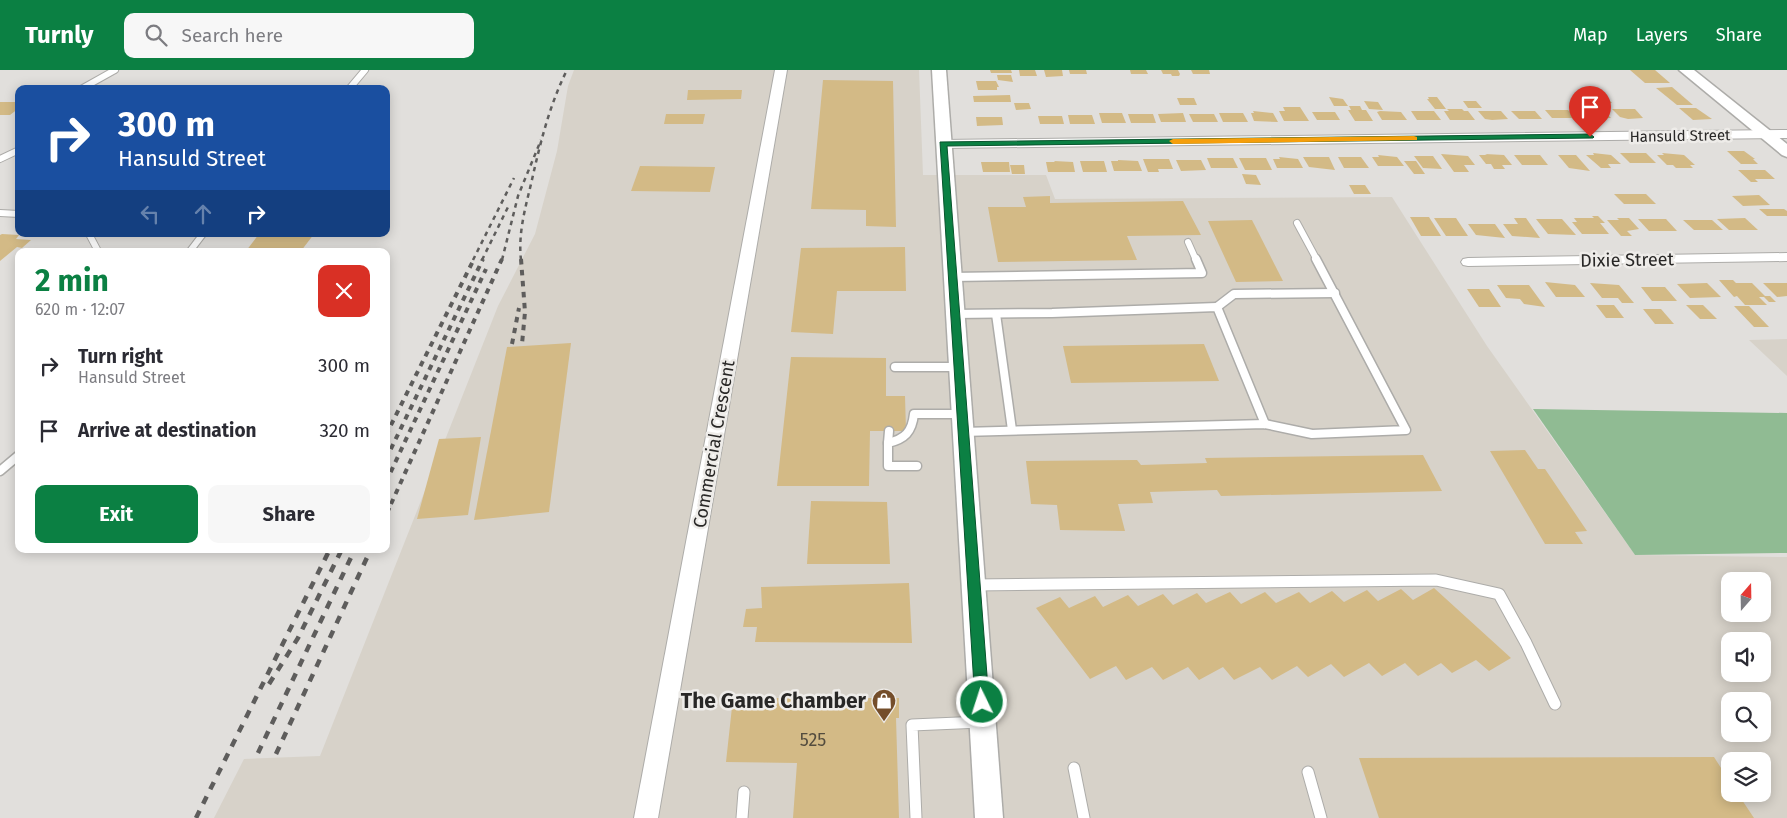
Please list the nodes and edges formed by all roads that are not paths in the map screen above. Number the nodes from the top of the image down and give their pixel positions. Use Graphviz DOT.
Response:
graph roads {
  1 [pos="115,70"];
  2 [pos="365,70"];
  3 [pos="781,70"];
  4 [pos="939,70"];
  5 [pos="1686,70"];
  6 [pos="88,85"];
  7 [pos="352,85"];
  8 [pos="1787,134"];
  9 [pos="1766,135"];
  10 [pos="943,144"];
  11 [pos="15,152"];
  12 [pos="1787,152"];
  13 [pos="0,159"];
  14 [pos="0,213"];
  15 [pos="15,214"];
  16 [pos="1297,223"];
  17 [pos="201,237"];
  18 [pos="1188,242"];
  19 [pos="192,248"];
  20 [pos="1787,257"];
  21 [pos="1468,262"];
  22 [pos="952,277"];
  23 [pos="1335,292"];
  24 [pos="1217,307"];
  25 [pos="954,314"];
  26 [pos="996,314"];
  27 [pos="895,367"];
  28 [pos="957,367"];
  29 [pos="961,423"];
  30 [pos="1265,424"];
  31 [pos="1012,430"];
  32 [pos="889,431"];
  33 [pos="888,442"];
  34 [pos="15,458"];
  35 [pos="918,466"];
  36 [pos="0,470"];
  37 [pos="973,584"];
  38 [pos="1555,704"];
  39 [pos="983,722"];
  40 [pos="1074,768"];
  41 [pos="1308,772"];
  42 [pos="744,792"];
  43 [pos="646,818"];
  44 [pos="742,818"];
  45 [pos="916,818"];
  46 [pos="989,818"];
  47 [pos="1084,818"];
  48 [pos="1321,818"];
  1 -- 6 [label="lane"];
  2 -- 7 [label="lane"];
  3 -- 43 [label="street, Commercial Crescent"];
  4 -- 10 [label="street"];
  5 -- 9 [label="street"];
  8 -- 9 [label="street, Hansuld Street"];
  9 -- 10 [label="street, Hansuld Street"];
  9 -- 12 [label="street"];
  10 -- 22 [label="street"];
  11 -- 13 [label="lane"];
  14 -- 15 [label="lane"];
  16 -- 23 [label="lane"];
  17 -- 19 [label="lane"];
  18 -- 22 [label="lane"];
  20 -- 21 [label="street, Dixie Street"];
  22 -- 25 [label="street"];
  23 -- 24 [label="lane"];
  23 -- 30 [label="lane"];
  24 -- 26 [label="lane"];
  24 -- 30 [label="lane"];
  25 -- 26 [label="lane"];
  25 -- 28 [label="street"];
  26 -- 31 [label="lane"];
  27 -- 28 [label="lane"];
  28 -- 29 [label="street"];
  29 -- 31 [label="lane"];
  29 -- 33 [label="lane"];
  29 -- 37 [label="street"];
  30 -- 31 [label="lane"];
  32 -- 33 [label="lane"];
  33 -- 35 [label="lane"];
  34 -- 36 [label="lane"];
  37 -- 38 [label="lane"];
  37 -- 39 [label="street"];
  39 -- 45 [label="lane"];
  39 -- 46 [label="street"];
  40 -- 47 [label="lane"];
  41 -- 48 [label="lane"];
  42 -- 44 [label="lane"];
}
